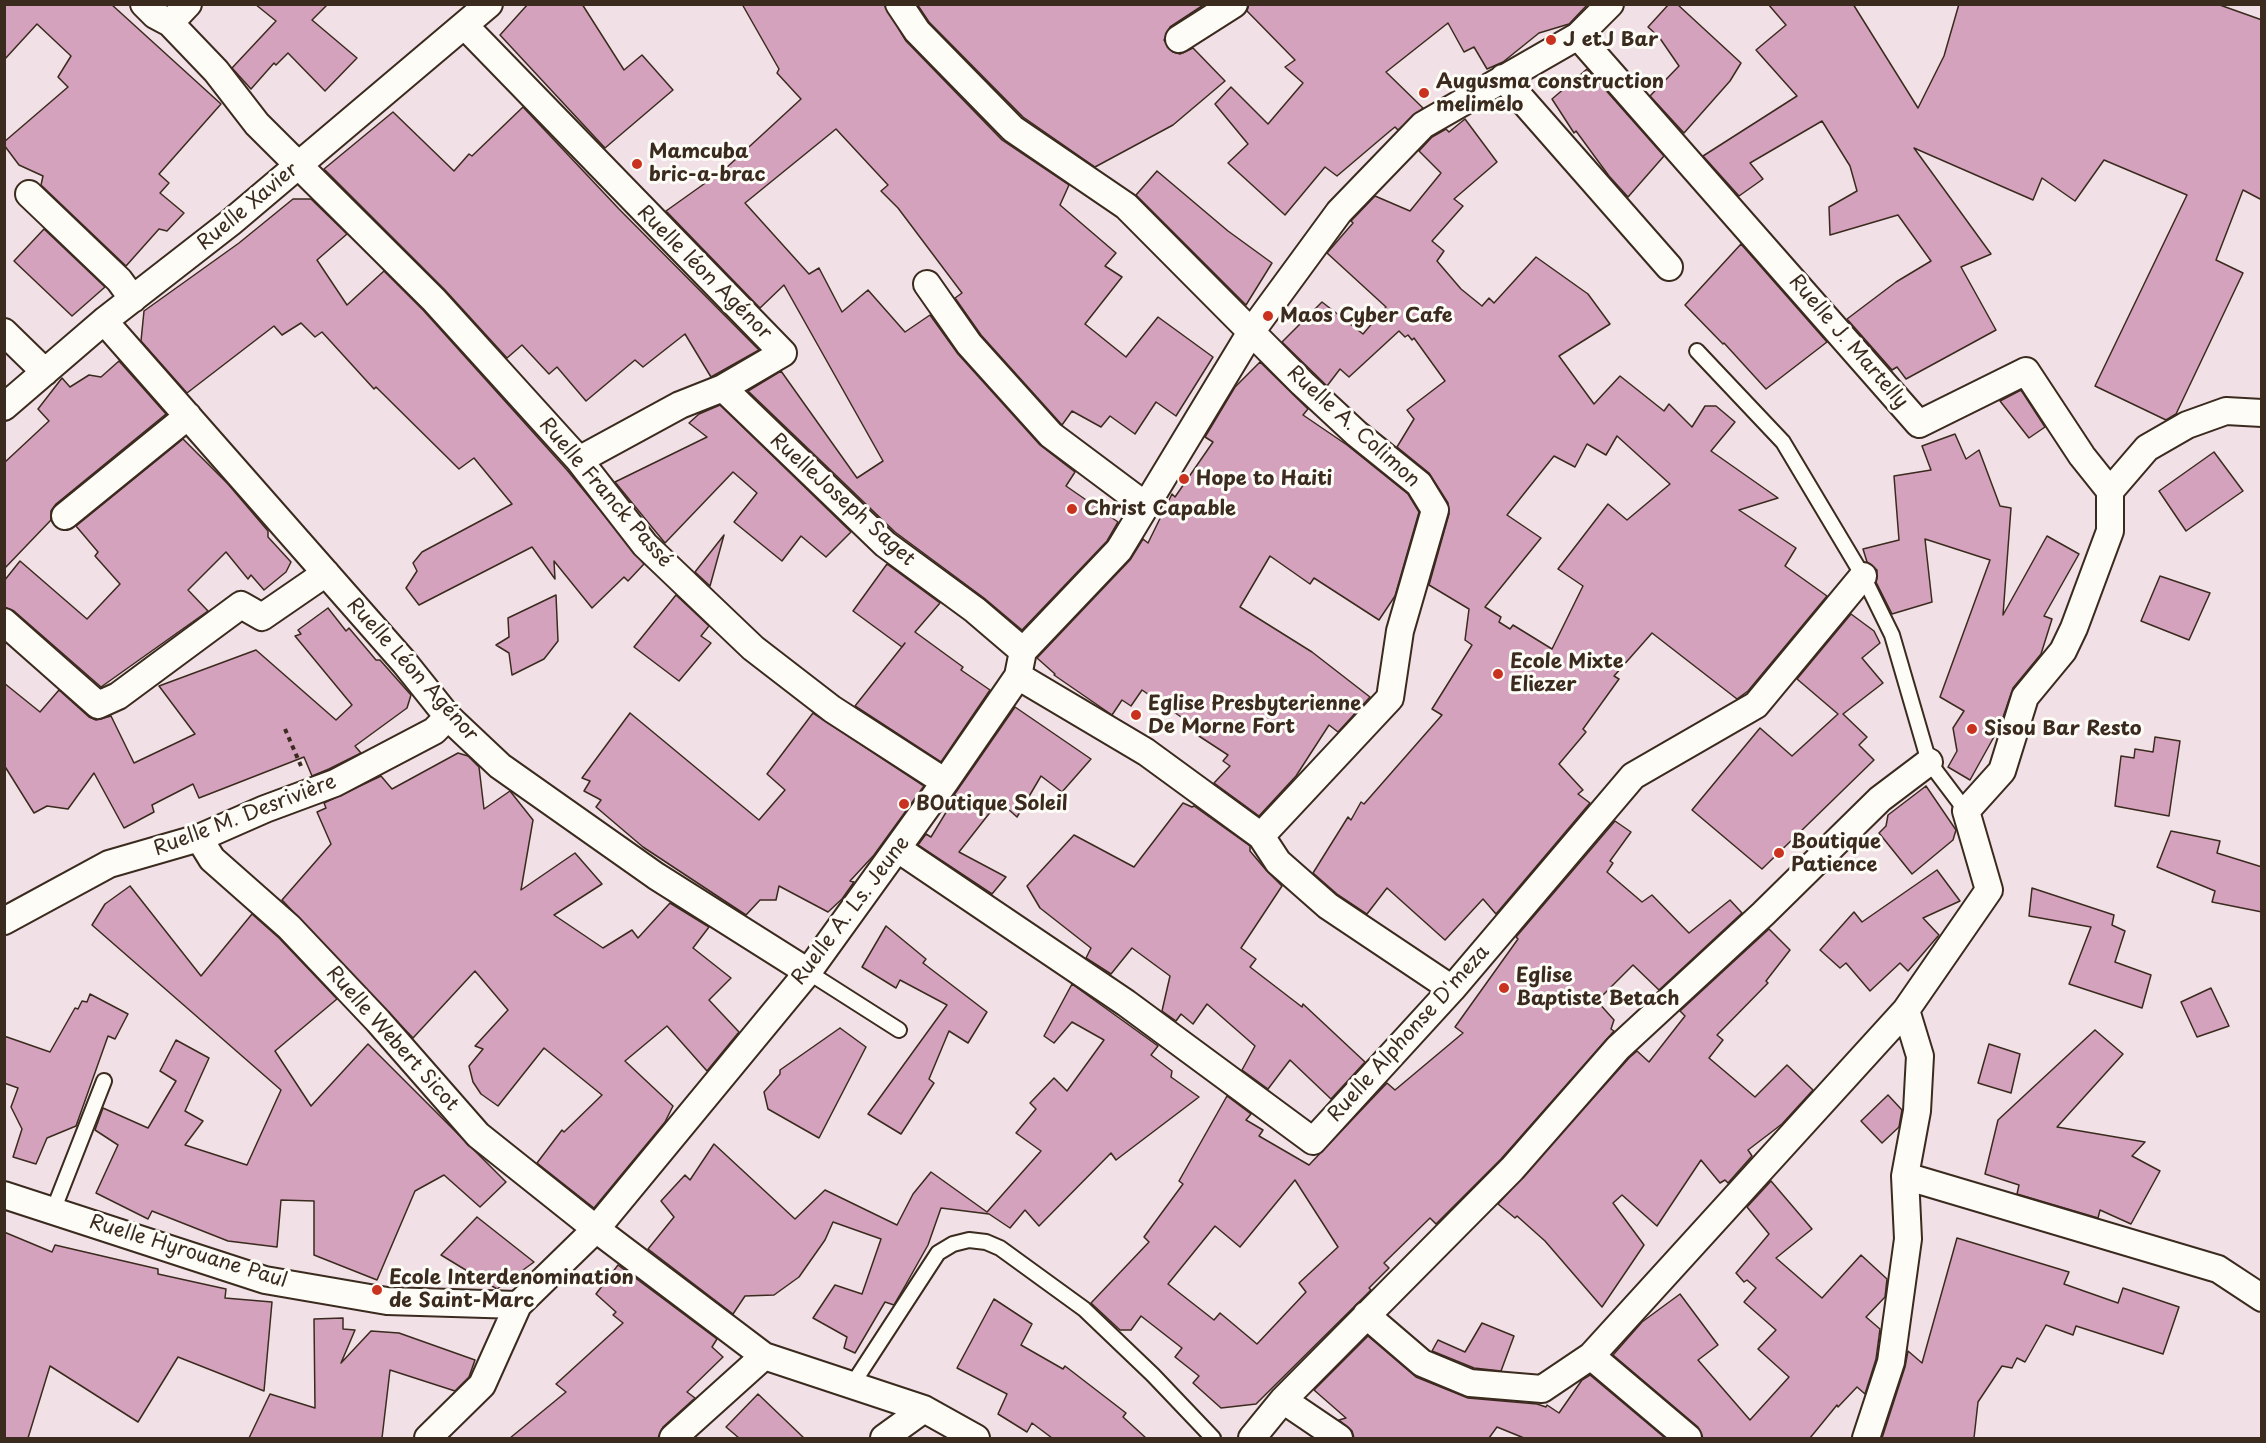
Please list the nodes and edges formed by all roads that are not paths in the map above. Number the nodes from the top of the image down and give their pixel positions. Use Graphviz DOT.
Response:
graph roads {
  1 [pos="144,4"];
  2 [pos="188,4"];
  3 [pos="489,4"];
  4 [pos="898,4"];
  5 [pos="1234,4"];
  6 [pos="1610,4"];
  7 [pos="170,23"];
  8 [pos="465,26"];
  9 [pos="1578,36"];
  10 [pos="1179,39"];
  11 [pos="1503,78"];
  12 [pos="298,165"];
  13 [pos="29,194"];
  14 [pos="1669,267"];
  15 [pos="927,284"];
  16 [pos="133,299"];
  17 [pos="104,321"];
  18 [pos="4,332"];
  19 [pos="1251,332"];
  20 [pos="1697,351"];
  21 [pos="45,372"];
  22 [pos="723,388"];
  23 [pos="4,407"];
  24 [pos="2262,413"];
  25 [pos="188,416"];
  26 [pos="579,460"];
  27 [pos="2110,491"];
  28 [pos="1146,506"];
  29 [pos="65,516"];
  30 [pos="326,573"];
  31 [pos="1863,576"];
  32 [pos="4,622"];
  33 [pos="1023,651"];
  34 [pos="1017,676"];
  35 [pos="448,717"];
  36 [pos="1929,762"];
  37 [pos="945,782"];
  38 [pos="1966,811"];
  39 [pos="1262,836"];
  40 [pos="199,838"];
  41 [pos="898,849"];
  42 [pos="4,921"];
  43 [pos="808,972"];
  44 [pos="1452,989"];
  45 [pos="1906,1010"];
  46 [pos="899,1030"];
  47 [pos="104,1081"];
  48 [pos="1905,1176"];
  49 [pos="4,1195"];
  50 [pos="53,1211"];
  51 [pos="596,1229"];
  52 [pos="2262,1298"];
  53 [pos="518,1305"];
  54 [pos="1366,1315"];
  55 [pos="764,1356"];
  56 [pos="1591,1356"];
  57 [pos="852,1385"];
  58 [pos="1283,1400"];
  59 [pos="924,1408"];
  60 [pos="428,1438"];
  61 [pos="673,1438"];
  62 [pos="884,1438"];
  63 [pos="976,1438"];
  64 [pos="1213,1438"];
  65 [pos="1252,1438"];
  66 [pos="1339,1438"];
  67 [pos="1688,1438"];
  68 [pos="1866,1438"];
  1 -- 7 [label="street, Ruelle Franck Passé"];
  2 -- 7 [label="street"];
  3 -- 8 [label="street, Ruelle Xavier"];
  4 -- 19 [label="street, Ruelle A. Colimon"];
  5 -- 10 [label="street"];
  6 -- 9 [label="street"];
  7 -- 12 [label="street, Ruelle Franck Passé"];
  8 -- 12 [label="street, Ruelle Xavier"];
  8 -- 22 [label="street, Ruelle léon Agénor"];
  9 -- 11 [label="street"];
  9 -- 27 [label="street, Ruelle J. Martelly"];
  11 -- 14 [label="street"];
  11 -- 19 [label="street"];
  12 -- 16 [label="street, Ruelle Xavier"];
  12 -- 26 [label="street, Ruelle Franck Passé"];
  13 -- 16 [label="street"];
  15 -- 28 [label="street"];
  16 -- 17 [label="street, Ruelle Xavier"];
  17 -- 21 [label="street, Ruelle Xavier"];
  17 -- 25 [label="street, Ruelle Léon Agénor"];
  18 -- 21 [label="street"];
  19 -- 28 [label="street"];
  19 -- 39 [label="street, Ruelle A. Colimon"];
  20 -- 31 [label="lane"];
  21 -- 23 [label="street, Ruelle Xavier"];
  22 -- 26 [label="street, Ruelle léon Agénor"];
  22 -- 33 [label="street, RuelleJoseph Saget"];
  24 -- 27 [label="street"];
  25 -- 29 [label="street"];
  25 -- 30 [label="street, Ruelle Léon Agénor"];
  26 -- 37 [label="street, Ruelle Franck Passé"];
  27 -- 38 [label="street"];
  28 -- 33 [label="street"];
  30 -- 32 [label="street"];
  30 -- 35 [label="street, Ruelle Léon Agénor"];
  31 -- 36 [label="lane"];
  31 -- 44 [label="street, Ruelle Alphonse D'meza"];
  33 -- 34 [label="street, Ruelle A. Ls. Jeune"];
  34 -- 37 [label="street, Ruelle A. Ls. Jeune"];
  34 -- 39 [label="street"];
  35 -- 40 [label="street, Ruelle M. Desrivière"];
  35 -- 43 [label="street, Ruelle Léon Agénor"];
  36 -- 38 [label="lane"];
  36 -- 54 [label="street"];
  37 -- 41 [label="street, Ruelle A. Ls. Jeune"];
  38 -- 45 [label="street"];
  39 -- 44 [label="street"];
  40 -- 42 [label="street, Ruelle M. Desrivière"];
  40 -- 51 [label="street, Ruelle Webert Sicot"];
  41 -- 43 [label="street, Ruelle A. Ls. Jeune"];
  41 -- 44 [label="street, Ruelle Alphonse D'meza"];
  43 -- 46 [label="lane"];
  43 -- 51 [label="street, Ruelle A. Ls. Jeune"];
  45 -- 48 [label="street"];
  45 -- 56 [label="street"];
  47 -- 50 [label="lane"];
  48 -- 52 [label="street"];
  48 -- 68 [label="street"];
  49 -- 50 [label="street, Ruelle Hyrouane Paul"];
  50 -- 53 [label="street, Ruelle Hyrouane Paul"];
  51 -- 53 [label="street, Ruelle A. Ls. Jeune"];
  51 -- 55 [label="street, Ruelle Webert Sicot"];
  53 -- 60 [label="street"];
  54 -- 56 [label="street"];
  54 -- 58 [label="street"];
  55 -- 57 [label="street, Ruelle Webert Sicot"];
  55 -- 61 [label="street"];
  56 -- 67 [label="street"];
  57 -- 59 [label="street, Ruelle Webert Sicot"];
  57 -- 64 [label="lane"];
  58 -- 65 [label="street"];
  58 -- 66 [label="street"];
  59 -- 62 [label="street"];
  59 -- 63 [label="street, Ruelle Webert Sicot"];
}
